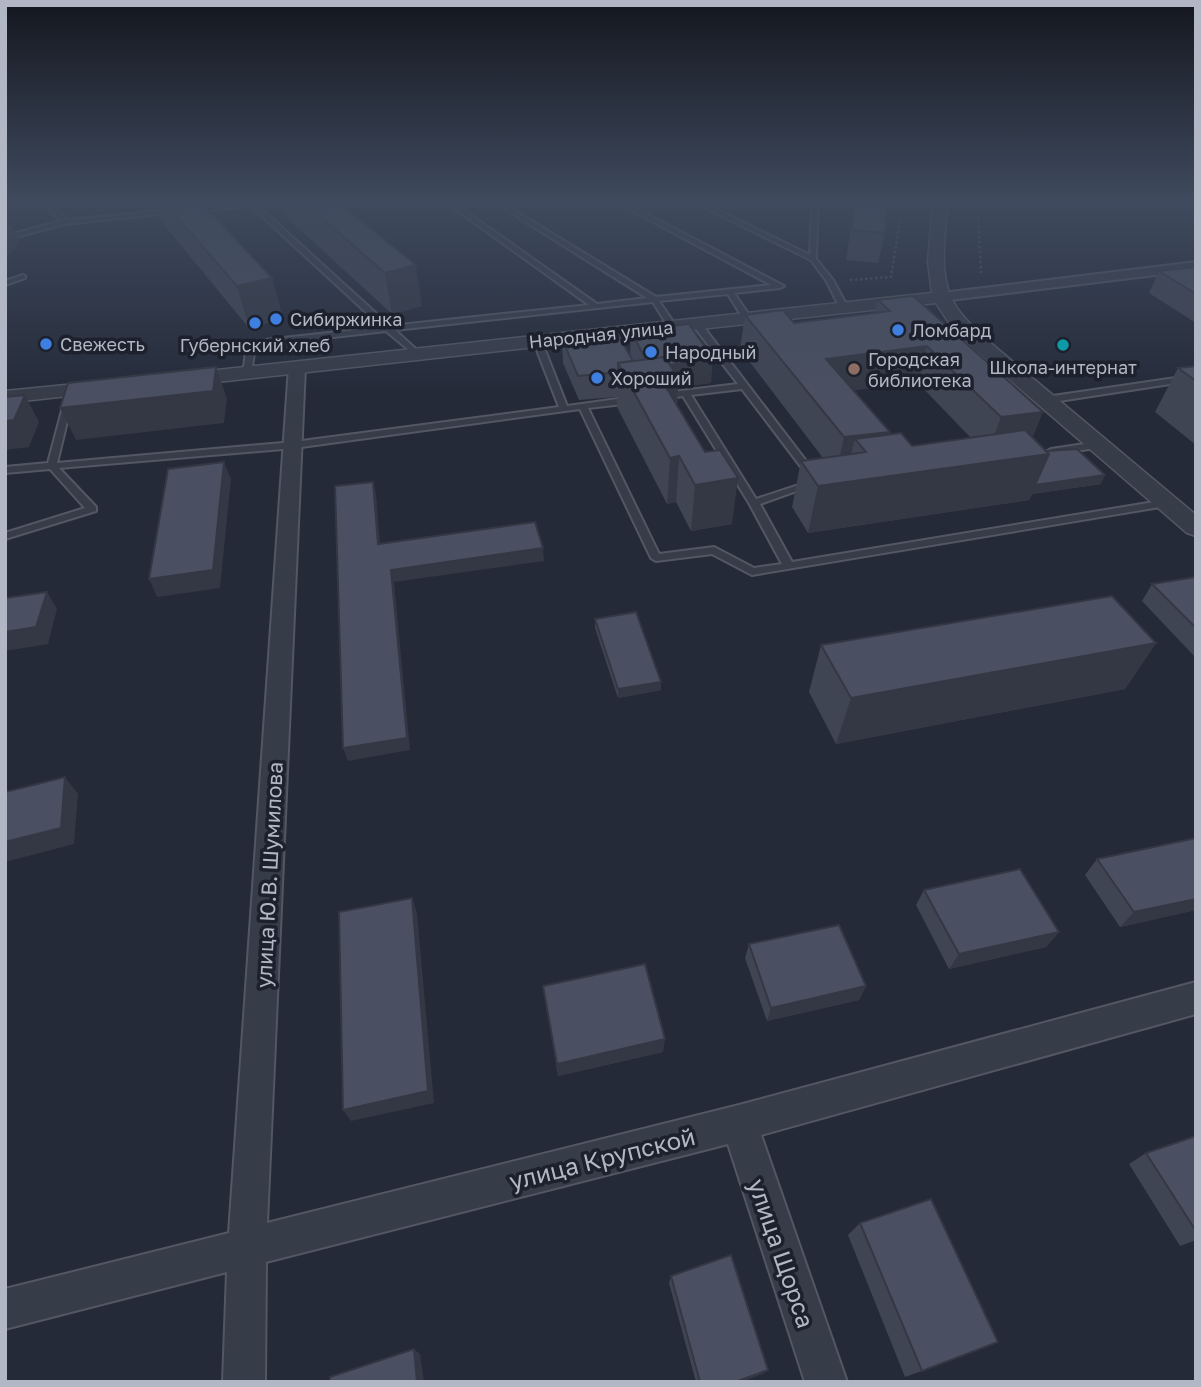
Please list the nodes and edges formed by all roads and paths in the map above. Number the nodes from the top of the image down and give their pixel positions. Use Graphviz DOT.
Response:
graph roads {
  1 [pos="319,266"];
  2 [pos="539,266"];
  3 [pos="600,266"];
  4 [pos="741,266"];
  5 [pos="818,266"];
  6 [pos="893,266"];
  7 [pos="938,266"];
  8 [pos="981,266"];
  9 [pos="1196,266"];
  10 [pos="981,273"];
  11 [pos="23,277"];
  12 [pos="891,277"];
  13 [pos="5,283"];
  14 [pos="730,292"];
  15 [pos="942,297"];
  16 [pos="655,300"];
  17 [pos="596,306"];
  18 [pos="844,308"];
  19 [pos="747,318"];
  20 [pos="696,323"];
  21 [pos="672,326"];
  22 [pos="387,328"];
  23 [pos="537,340"];
  24 [pos="251,343"];
  25 [pos="201,349"];
  26 [pos="416,354"];
  27 [pos="297,368"];
  28 [pos="247,373"];
  29 [pos="1196,377"];
  30 [pos="166,381"];
  31 [pos="125,385"];
  32 [pos="743,386"];
  33 [pos="70,391"];
  34 [pos="685,393"];
  35 [pos="5,397"];
  36 [pos="659,397"];
  37 [pos="646,398"];
  38 [pos="1046,400"];
  39 [pos="583,407"];
  40 [pos="564,409"];
  41 [pos="294,445"];
  42 [pos="1098,445"];
  43 [pos="1045,452"];
  44 [pos="52,466"];
  45 [pos="5,470"];
  46 [pos="754,503"];
  47 [pos="1166,503"];
  48 [pos="1196,528"];
  49 [pos="5,536"];
  50 [pos="789,566"];
  51 [pos="1193,1004"];
  52 [pos="739,1124"];
  53 [pos="247,1248"];
  54 [pos="5,1309"];
  55 [pos="244,1382"];
  56 [pos="826,1382"];
  1 -- 22 [label="lane"];
  2 -- 17 [label="lane"];
  3 -- 16 [label="lane"];
  4 -- 14 [label="lane"];
  5 -- 18 [label="lane"];
  6 -- 12 [label="path"];
  7 -- 15 [label="street"];
  8 -- 10 [label="path"];
  9 -- 15 [label="street, Народная улица"];
  11 -- 13 [label="lane"];
  14 -- 16 [label="lane"];
  14 -- 19 [label="lane"];
  15 -- 18 [label="street, Народная улица"];
  15 -- 38 [label="street"];
  16 -- 17 [label="lane"];
  16 -- 21 [label="lane"];
  17 -- 22 [label="lane"];
  18 -- 19 [label="street, Народная улица"];
  19 -- 20 [label="street, Народная улица"];
  20 -- 21 [label="street, Народная улица"];
  20 -- 32 [label="lane"];
  21 -- 23 [label="street, Народная улица"];
  22 -- 24 [label="lane"];
  22 -- 26 [label="lane"];
  23 -- 26 [label="street, Народная улица"];
  23 -- 40 [label="lane"];
  24 -- 25 [label="lane"];
  24 -- 28 [label="lane"];
  26 -- 27 [label="street, Народная улица"];
  27 -- 28 [label="street, Народная улица"];
  27 -- 41 [label="street, улица Ю.В. Шумилова"];
  28 -- 30 [label="street, Народная улица"];
  29 -- 38 [label="lane"];
  31 -- 33 [label="street"];
  32 -- 34 [label="lane"];
  32 -- 46 [label="lane"];
  33 -- 35 [label="street"];
  33 -- 44 [label="lane"];
  34 -- 36 [label="lane"];
  34 -- 46 [label="lane"];
  37 -- 39 [label="lane"];
  38 -- 42 [label="street"];
  39 -- 40 [label="lane"];
  39 -- 50 [label="lane"];
  40 -- 41 [label="lane"];
  41 -- 44 [label="lane"];
  41 -- 53 [label="street, улица Ю.В. Шумилова"];
  42 -- 43 [label="lane"];
  42 -- 47 [label="street"];
  44 -- 45 [label="lane"];
  44 -- 49 [label="lane"];
  46 -- 50 [label="lane"];
  47 -- 48 [label="street"];
  47 -- 50 [label="lane"];
  51 -- 52 [label="street, улица Крупской"];
  52 -- 53 [label="street, улица Крупской"];
  52 -- 56 [label="street, улица Щорса"];
  53 -- 54 [label="street, улица Крупской"];
  53 -- 55 [label="street, улица Ю.В. Шумилова"];
}
